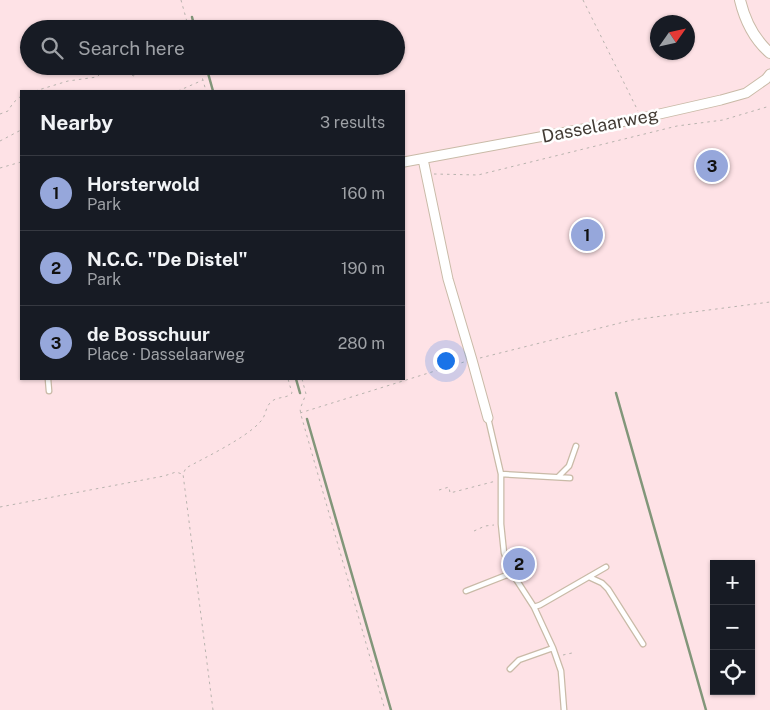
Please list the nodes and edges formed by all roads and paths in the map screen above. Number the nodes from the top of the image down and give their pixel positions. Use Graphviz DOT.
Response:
graph roads {
  1 [pos="181,0"];
  2 [pos="583,0"];
  3 [pos="740,0"];
  4 [pos="187,20"];
  5 [pos="770,53"];
  6 [pos="770,74"];
  7 [pos="99,75"];
  8 [pos="202,75"];
  9 [pos="203,80"];
  10 [pos="39,90"];
  11 [pos="180,90"];
  12 [pos="206,90"];
  13 [pos="20,97"];
  14 [pos="770,106"];
  15 [pos="0,114"];
  16 [pos="642,118"];
  17 [pos="20,131"];
  18 [pos="0,141"];
  19 [pos="423,159"];
  20 [pos="20,162"];
  21 [pos="405,162"];
  22 [pos="0,168"];
  23 [pos="426,174"];
  24 [pos="770,302"];
  25 [pos="472,360"];
  26 [pos="48,380"];
  27 [pos="288,380"];
  28 [pos="302,380"];
  29 [pos="49,392"];
  30 [pos="300,413"];
  31 [pos="488,418"];
  32 [pos="576,446"];
  33 [pos="183,474"];
  34 [pos="501,477"];
  35 [pos="558,477"];
  36 [pos="570,478"];
  37 [pos="439,490"];
  38 [pos="0,507"];
  39 [pos="501,524"];
  40 [pos="474,531"];
  41 [pos="606,568"];
  42 [pos="512,573"];
  43 [pos="589,577"];
  44 [pos="466,591"];
  45 [pos="534,607"];
  46 [pos="643,644"];
  47 [pos="553,648"];
  48 [pos="572,652"];
  49 [pos="556,657"];
  50 [pos="510,669"];
  51 [pos="213,710"];
  52 [pos="385,710"];
  53 [pos="564,710"];
  1 -- 4 [label="path"];
  2 -- 16 [label="path"];
  3 -- 5 [label="street"];
  6 -- 16 [label="street, Dasselaarweg"];
  7 -- 10 [label="path"];
  8 -- 9 [label="path"];
  9 -- 11 [label="path"];
  9 -- 12 [label="path"];
  13 -- 15 [label="path"];
  14 -- 23 [label="path"];
  16 -- 19 [label="street, Dasselaarweg"];
  17 -- 18 [label="path"];
  19 -- 21 [label="street, Dasselaarweg"];
  19 -- 23 [label="street"];
  20 -- 22 [label="path"];
  23 -- 25 [label="street"];
  24 -- 25 [label="path"];
  25 -- 30 [label="path"];
  25 -- 31 [label="street"];
  26 -- 29 [label="lane"];
  27 -- 33 [label="path"];
  28 -- 30 [label="path"];
  30 -- 52 [label="path"];
  31 -- 34 [label="lane"];
  32 -- 35 [label="lane"];
  33 -- 38 [label="path"];
  33 -- 51 [label="path"];
  34 -- 35 [label="lane"];
  34 -- 37 [label="path"];
  34 -- 39 [label="lane"];
  35 -- 36 [label="lane"];
  39 -- 40 [label="path"];
  39 -- 42 [label="lane"];
  41 -- 43 [label="lane"];
  42 -- 44 [label="lane"];
  42 -- 45 [label="lane"];
  43 -- 45 [label="lane"];
  43 -- 46 [label="lane"];
  45 -- 47 [label="lane"];
  47 -- 49 [label="lane"];
  47 -- 50 [label="lane"];
  48 -- 49 [label="path"];
  49 -- 53 [label="lane"];
}
